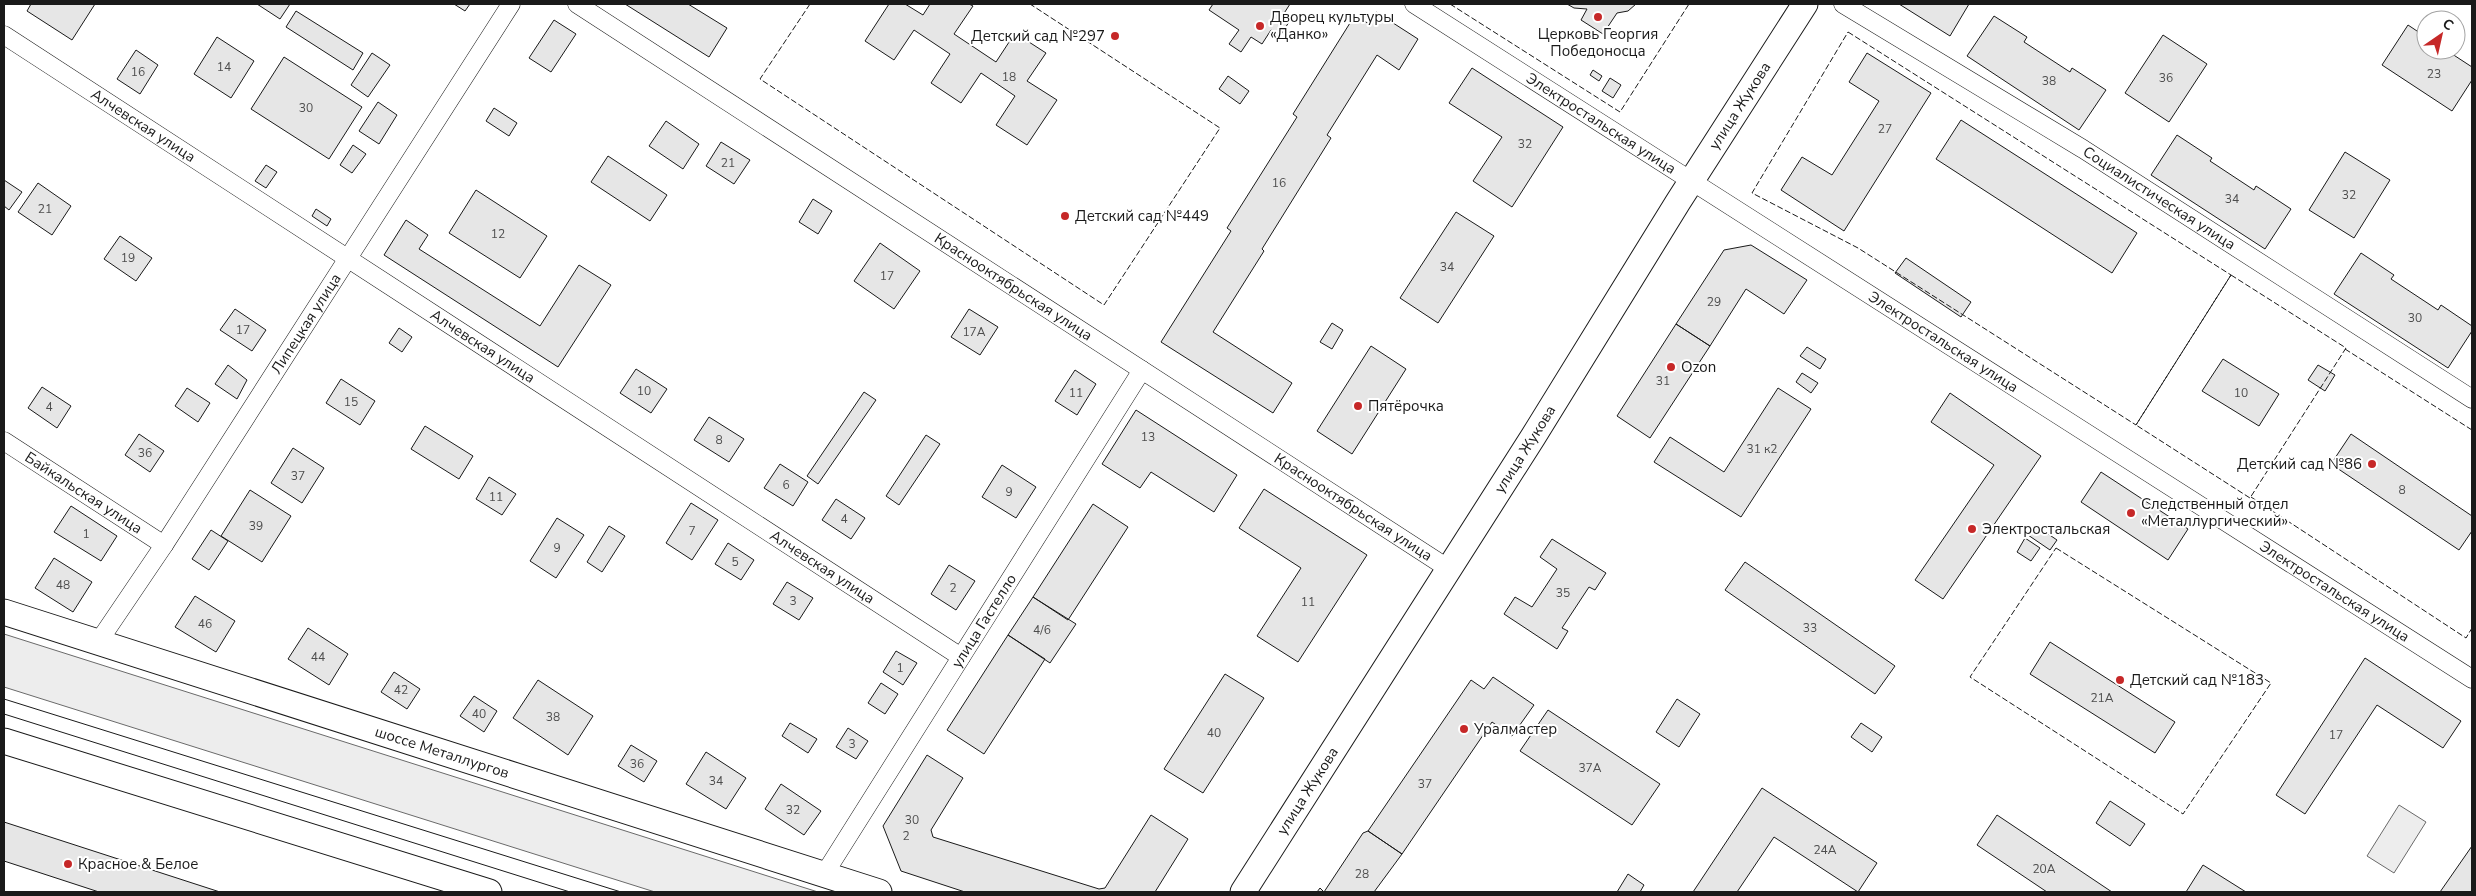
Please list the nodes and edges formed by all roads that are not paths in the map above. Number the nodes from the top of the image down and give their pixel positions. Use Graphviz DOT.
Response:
graph roads {
  1 [pos="511,4"];
  2 [pos="577,4"];
  3 [pos="1414,4"];
  4 [pos="1805,4"];
  5 [pos="1843,4"];
  6 [pos="4,35"];
  7 [pos="1691,181"];
  8 [pos="347,258"];
  9 [pos="1142,370"];
  10 [pos="2472,399"];
  11 [pos="4,441"];
  12 [pos="164,545"];
  13 [pos="1449,569"];
  14 [pos="4,612"];
  15 [pos="99,642"];
  16 [pos="961,657"];
  17 [pos="2472,679"];
  18 [pos="4,741"];
  19 [pos="825,873"];
  20 [pos="490,892"];
  21 [pos="879,892"];
  22 [pos="1243,892"];
  1 -- 8 [label="street, Липецкая улица"];
  2 -- 9 [label="street, Краснооктябрьская улица"];
  3 -- 7 [label="street, Электростальская улица"];
  4 -- 7 [label="main road, улица Жукова"];
  5 -- 10 [label="street, Социалистическая улица"];
  6 -- 8 [label="street, Алчевская улица"];
  7 -- 13 [label="main road, улица Жукова"];
  7 -- 17 [label="street, Электростальская улица"];
  8 -- 12 [label="street, Липецкая улица"];
  8 -- 16 [label="street, Алчевская улица"];
  9 -- 13 [label="street, Краснооктябрьская улица"];
  9 -- 16 [label="street, улица Гастелло"];
  11 -- 12 [label="street, Байкальская улица"];
  12 -- 15 [label="street, Липецкая улица"];
  13 -- 22 [label="main road, улица Жукова"];
  14 -- 15 [label="main road, шоссе Металлургов"];
  15 -- 19 [label="main road, шоссе Металлургов"];
  16 -- 19 [label="street, улица Гастелло"];
  18 -- 20 [label="main road"];
  19 -- 21 [label="main road, шоссе Металлургов"];
}
